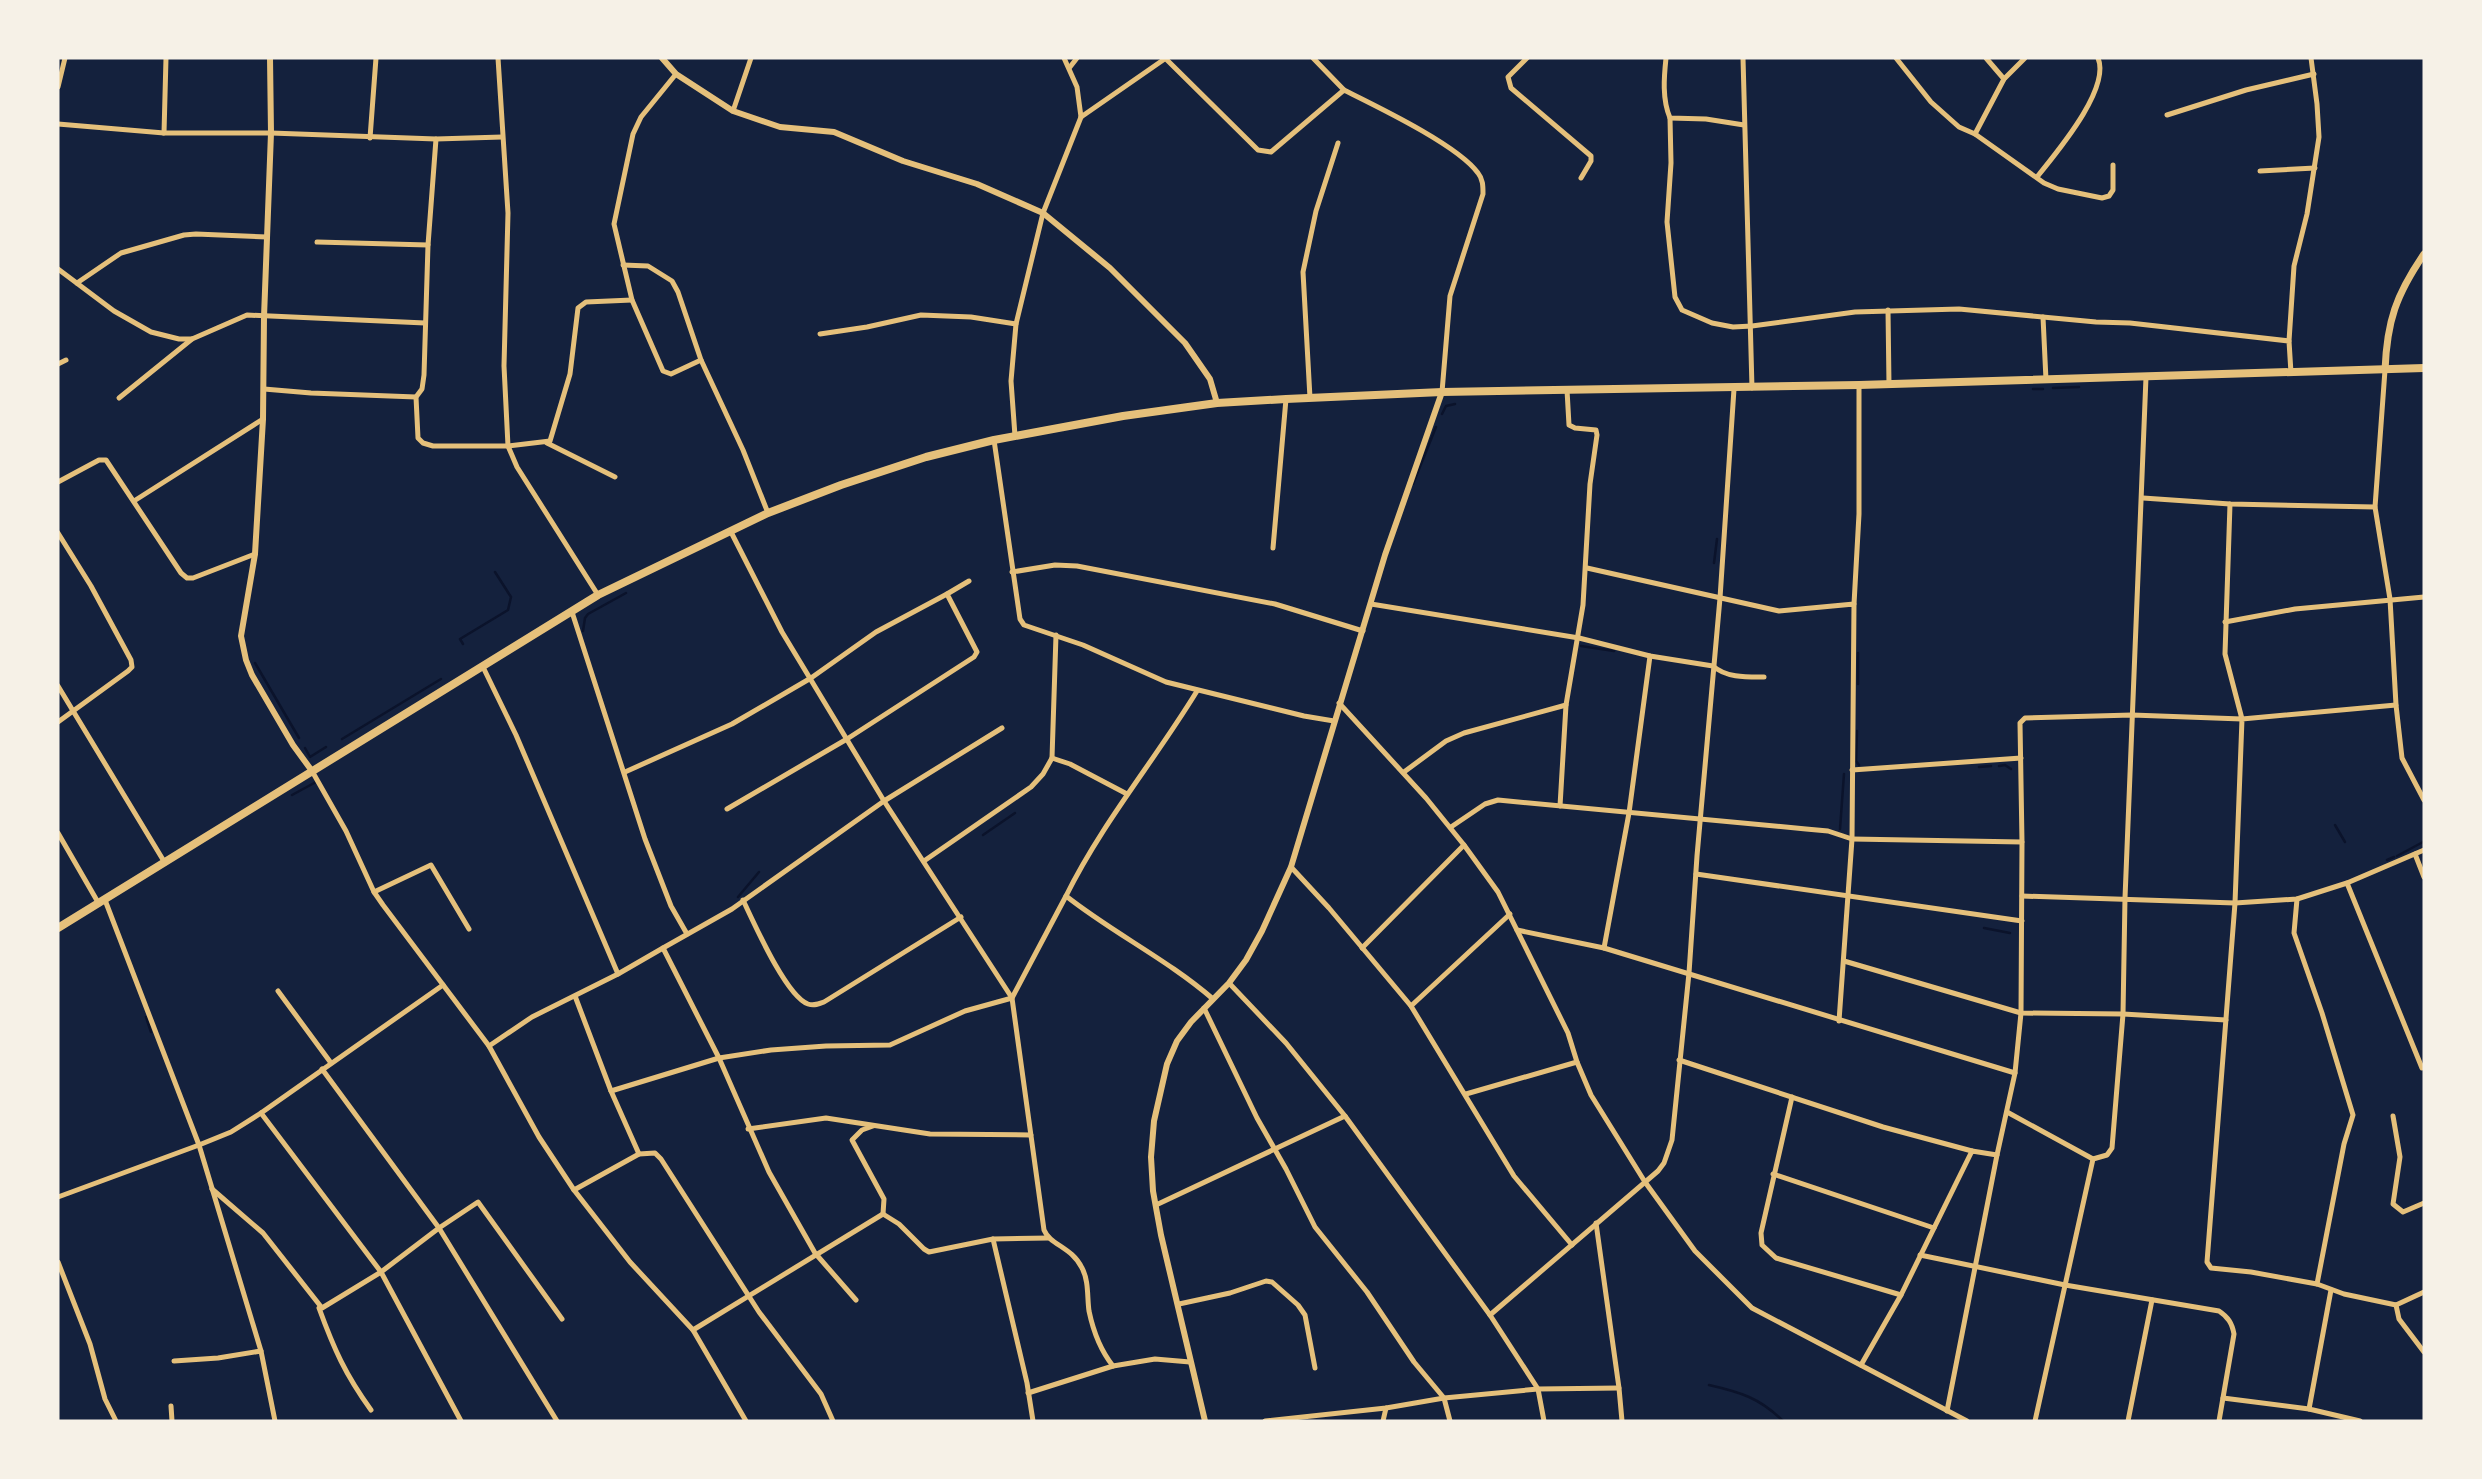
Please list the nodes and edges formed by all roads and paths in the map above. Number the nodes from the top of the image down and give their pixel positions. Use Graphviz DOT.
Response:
graph roads {
  1 [pos="65,58"];
  2 [pos="166,58"];
  3 [pos="270,58"];
  4 [pos="376,58"];
  5 [pos="498,58"];
  6 [pos="662,58"];
  7 [pos="751,58"];
  8 [pos="1064,58"];
  9 [pos="1077,58"];
  10 [pos="1166,58"];
  11 [pos="1312,58"];
  12 [pos="1527,58"];
  13 [pos="1666,58"];
  14 [pos="1743,58"];
  15 [pos="1896,58"];
  16 [pos="1986,58"];
  17 [pos="2025,58"];
  18 [pos="2098,58"];
  19 [pos="2311,58"];
  20 [pos="1070,67"];
  21 [pos="676,74"];
  22 [pos="2314,74"];
  23 [pos="2004,79"];
  24 [pos="58,87"];
  25 [pos="1344,90"];
  26 [pos="733,111"];
  27 [pos="2167,115"];
  28 [pos="1082,117"];
  29 [pos="1670,118"];
  30 [pos="58,124"];
  31 [pos="1744,125"];
  32 [pos="164,133"];
  33 [pos="271,133"];
  34 [pos="1975,134"];
  35 [pos="502,137"];
  36 [pos="370,138"];
  37 [pos="436,139"];
  38 [pos="1338,143"];
  39 [pos="2113,165"];
  40 [pos="2315,169"];
  41 [pos="2260,171"];
  42 [pos="2037,177"];
  43 [pos="1581,178"];
  44 [pos="1043,213"];
  45 [pos="267,237"];
  46 [pos="317,242"];
  47 [pos="428,245"];
  48 [pos="2424,254"];
  49 [pos="623,265"];
  50 [pos="58,269"];
  51 [pos="77,283"];
  52 [pos="632,300"];
  53 [pos="1888,310"];
  54 [pos="264,317"];
  55 [pos="2043,317"];
  56 [pos="425,323"];
  57 [pos="1016,324"];
  58 [pos="1752,326"];
  59 [pos="820,334"];
  60 [pos="192,339"];
  61 [pos="2289,341"];
  62 [pos="66,360"];
  63 [pos="701,360"];
  64 [pos="58,365"];
  65 [pos="2424,368"];
  66 [pos="2385,370"];
  67 [pos="2291,373"];
  68 [pos="2146,377"];
  69 [pos="2046,380"];
  70 [pos="1889,385"];
  71 [pos="1858,386"];
  72 [pos="1734,388"];
  73 [pos="1752,388"];
  74 [pos="264,389"];
  75 [pos="1567,390"];
  76 [pos="1442,392"];
  77 [pos="416,397"];
  78 [pos="119,398"];
  79 [pos="1310,398"];
  80 [pos="1286,399"];
  81 [pos="1217,403"];
  82 [pos="263,419"];
  83 [pos="1015,436"];
  84 [pos="994,440"];
  85 [pos="547,443"];
  86 [pos="508,446"];
  87 [pos="615,477"];
  88 [pos="58,482"];
  89 [pos="2143,498"];
  90 [pos="134,500"];
  91 [pos="2230,504"];
  92 [pos="2375,507"];
  93 [pos="768,513"];
  94 [pos="731,532"];
  95 [pos="58,533"];
  96 [pos="1273,548"];
  97 [pos="255,554"];
  98 [pos="1587,568"];
  99 [pos="1012,572"];
  100 [pos="969,581"];
  101 [pos="947,594"];
  102 [pos="598,595"];
  103 [pos="2424,597"];
  104 [pos="1720,598"];
  105 [pos="2390,599"];
  106 [pos="1371,604"];
  107 [pos="1854,604"];
  108 [pos="572,612"];
  109 [pos="2225,622"];
  110 [pos="1363,631"];
  111 [pos="1056,635"];
  112 [pos="1579,638"];
  113 [pos="1650,656"];
  114 [pos="1713,666"];
  115 [pos="483,667"];
  116 [pos="1765,677"];
  117 [pos="811,678"];
  118 [pos="58,686"];
  119 [pos="1197,691"];
  120 [pos="1339,703"];
  121 [pos="1566,705"];
  122 [pos="2396,705"];
  123 [pos="74,712"];
  124 [pos="2132,715"];
  125 [pos="2242,719"];
  126 [pos="1334,721"];
  127 [pos="58,722"];
  128 [pos="1002,728"];
  129 [pos="847,739"];
  130 [pos="1052,758"];
  131 [pos="2021,758"];
  132 [pos="1852,770"];
  133 [pos="312,771"];
  134 [pos="625,772"];
  135 [pos="1404,772"];
  136 [pos="1128,794"];
  137 [pos="2424,800"];
  138 [pos="884,801"];
  139 [pos="1560,806"];
  140 [pos="727,809"];
  141 [pos="1629,813"];
  142 [pos="1700,817"];
  143 [pos="1451,828"];
  144 [pos="58,833"];
  145 [pos="1852,839"];
  146 [pos="2022,842"];
  147 [pos="1464,845"];
  148 [pos="2424,849"];
  149 [pos="2415,854"];
  150 [pos="924,861"];
  151 [pos="165,863"];
  152 [pos="1291,867"];
  153 [pos="1696,874"];
  154 [pos="2424,877"];
  155 [pos="2347,883"];
  156 [pos="374,892"];
  157 [pos="1849,895"];
  158 [pos="1066,896"];
  159 [pos="2022,896"];
  160 [pos="2125,898"];
  161 [pos="2297,899"];
  162 [pos="743,901"];
  163 [pos="102,902"];
  164 [pos="2235,903"];
  165 [pos="1510,914"];
  166 [pos="961,917"];
  167 [pos="2022,922"];
  168 [pos="58,928"];
  169 [pos="469,929"];
  170 [pos="1517,930"];
  171 [pos="687,934"];
  172 [pos="1604,947"];
  173 [pos="663,948"];
  174 [pos="1362,948"];
  175 [pos="1844,961"];
  176 [pos="1689,973"];
  177 [pos="618,975"];
  178 [pos="1229,984"];
  179 [pos="443,985"];
  180 [pos="278,991"];
  181 [pos="575,996"];
  182 [pos="1012,998"];
  183 [pos="1213,999"];
  184 [pos="1411,1006"];
  185 [pos="1204,1008"];
  186 [pos="2021,1013"];
  187 [pos="2123,1014"];
  188 [pos="2226,1020"];
  189 [pos="1839,1021"];
  190 [pos="489,1046"];
  191 [pos="719,1058"];
  192 [pos="1679,1060"];
  193 [pos="1577,1062"];
  194 [pos="331,1063"];
  195 [pos="2422,1068"];
  196 [pos="322,1069"];
  197 [pos="2015,1073"];
  198 [pos="611,1091"];
  199 [pos="1466,1094"];
  200 [pos="1792,1097"];
  201 [pos="2007,1112"];
  202 [pos="261,1113"];
  203 [pos="1345,1116"];
  204 [pos="2393,1116"];
  205 [pos="874,1126"];
  206 [pos="748,1129"];
  207 [pos="1031,1135"];
  208 [pos="199,1146"];
  209 [pos="1275,1150"];
  210 [pos="1972,1151"];
  211 [pos="639,1154"];
  212 [pos="1997,1154"];
  213 [pos="2093,1159"];
  214 [pos="1773,1174"];
  215 [pos="1645,1182"];
  216 [pos="212,1189"];
  217 [pos="574,1190"];
  218 [pos="58,1197"];
  219 [pos="2424,1203"];
  220 [pos="1156,1205"];
  221 [pos="883,1214"];
  222 [pos="1596,1223"];
  223 [pos="439,1228"];
  224 [pos="1934,1228"];
  225 [pos="1049,1238"];
  226 [pos="993,1239"];
  227 [pos="1572,1244"];
  228 [pos="816,1253"];
  229 [pos="1920,1255"];
  230 [pos="58,1262"];
  231 [pos="1975,1267"];
  232 [pos="381,1272"];
  233 [pos="2317,1284"];
  234 [pos="2065,1285"];
  235 [pos="2331,1290"];
  236 [pos="2424,1292"];
  237 [pos="748,1295"];
  238 [pos="1900,1295"];
  239 [pos="856,1300"];
  240 [pos="2152,1300"];
  241 [pos="1179,1304"];
  242 [pos="2396,1305"];
  243 [pos="319,1307"];
  244 [pos="1490,1315"];
  245 [pos="562,1319"];
  246 [pos="693,1330"];
  247 [pos="261,1351"];
  248 [pos="2424,1352"];
  249 [pos="174,1361"];
  250 [pos="1190,1362"];
  251 [pos="1860,1365"];
  252 [pos="1113,1366"];
  253 [pos="1315,1368"];
  254 [pos="1619,1388"];
  255 [pos="1538,1389"];
  256 [pos="1028,1393"];
  257 [pos="1444,1398"];
  258 [pos="2223,1398"];
  259 [pos="171,1406"];
  260 [pos="1386,1409"];
  261 [pos="2309,1409"];
  262 [pos="371,1410"];
  263 [pos="1947,1411"];
  264 [pos="116,1421"];
  265 [pos="172,1421"];
  266 [pos="275,1421"];
  267 [pos="461,1421"];
  268 [pos="557,1421"];
  269 [pos="746,1421"];
  270 [pos="833,1421"];
  271 [pos="1033,1421"];
  272 [pos="1205,1421"];
  273 [pos="1265,1421"];
  274 [pos="1384,1421"];
  275 [pos="1450,1421"];
  276 [pos="1544,1421"];
  277 [pos="1622,1421"];
  278 [pos="1967,1421"];
  279 [pos="2035,1421"];
  280 [pos="2127,1421"];
  281 [pos="2219,1421"];
  282 [pos="2360,1421"];
  1 -- 24 [label="street"];
  2 -- 32 [label="street"];
  3 -- 33 [label="street"];
  4 -- 36 [label="street"];
  5 -- 35 [label="street"];
  6 -- 21 [label="street"];
  7 -- 26 [label="street"];
  8 -- 20 [label="street"];
  9 -- 20 [label="street"];
  10 -- 25 [label="street"];
  10 -- 28 [label="street"];
  11 -- 25 [label="street"];
  12 -- 43 [label="street"];
  13 -- 29 [label="street"];
  14 -- 31 [label="street"];
  15 -- 34 [label="street"];
  16 -- 23 [label="street"];
  17 -- 23 [label="street"];
  18 -- 42 [label="street"];
  19 -- 22 [label="street"];
  20 -- 28 [label="street"];
  21 -- 26 [label="street"];
  21 -- 49 [label="street"];
  22 -- 27 [label="street"];
  22 -- 40 [label="street"];
  23 -- 34 [label="street"];
  25 -- 76 [label="street"];
  26 -- 44 [label="street"];
  28 -- 44 [label="street"];
  29 -- 31 [label="street"];
  29 -- 58 [label="street"];
  30 -- 32 [label="street"];
  31 -- 58 [label="street"];
  32 -- 33 [label="street"];
  33 -- 36 [label="street"];
  33 -- 45 [label="street"];
  34 -- 42 [label="street"];
  35 -- 37 [label="street"];
  35 -- 86 [label="street"];
  36 -- 37 [label="street"];
  37 -- 47 [label="street"];
  38 -- 79 [label="street"];
  39 -- 42 [label="street"];
  40 -- 41 [label="street"];
  40 -- 61 [label="street"];
  44 -- 57 [label="street"];
  44 -- 81 [label="street"];
  45 -- 51 [label="street"];
  45 -- 54 [label="street"];
  46 -- 47 [label="street"];
  47 -- 56 [label="street"];
  48 -- 66 [label="main road"];
  49 -- 52 [label="street"];
  49 -- 63 [label="street"];
  50 -- 51 [label="street"];
  51 -- 60 [label="street"];
  52 -- 63 [label="street"];
  52 -- 85 [label="street"];
  53 -- 55 [label="street"];
  53 -- 58 [label="street"];
  53 -- 70 [label="street"];
  54 -- 56 [label="street"];
  54 -- 60 [label="street"];
  54 -- 74 [label="street"];
  55 -- 61 [label="street"];
  55 -- 69 [label="street"];
  56 -- 77 [label="street"];
  57 -- 59 [label="street"];
  57 -- 83 [label="street"];
  58 -- 73 [label="street"];
  60 -- 78 [label="street"];
  61 -- 67 [label="street"];
  62 -- 64 [label="street"];
  63 -- 93 [label="street"];
  65 -- 66 [label="main road"];
  66 -- 67 [label="main road"];
  66 -- 92 [label="street"];
  67 -- 68 [label="main road"];
  68 -- 69 [label="main road"];
  68 -- 89 [label="street"];
  69 -- 70 [label="main road"];
  70 -- 71 [label="main road"];
  71 -- 73 [label="main road"];
  71 -- 107 [label="street"];
  72 -- 73 [label="main road"];
  72 -- 75 [label="main road"];
  72 -- 104 [label="street"];
  74 -- 77 [label="street"];
  74 -- 82 [label="street"];
  75 -- 76 [label="main road"];
  75 -- 98 [label="street"];
  76 -- 79 [label="main road"];
  76 -- 106 [label="street"];
  77 -- 86 [label="street"];
  79 -- 80 [label="main road"];
  80 -- 81 [label="main road"];
  80 -- 96 [label="street"];
  81 -- 83 [label="main road"];
  82 -- 90 [label="street"];
  82 -- 97 [label="street"];
  83 -- 84 [label="main road"];
  84 -- 93 [label="main road"];
  84 -- 99 [label="street"];
  85 -- 86 [label="street"];
  85 -- 87 [label="street"];
  86 -- 102 [label="street"];
  88 -- 90 [label="street"];
  89 -- 91 [label="street"];
  89 -- 124 [label="street"];
  90 -- 97 [label="street"];
  91 -- 92 [label="street"];
  91 -- 109 [label="street"];
  92 -- 105 [label="street"];
  93 -- 94 [label="main road"];
  94 -- 102 [label="main road"];
  94 -- 117 [label="street"];
  95 -- 123 [label="street"];
  97 -- 133 [label="street"];
  98 -- 104 [label="street"];
  98 -- 112 [label="street"];
  99 -- 110 [label="street"];
  99 -- 111 [label="street"];
  100 -- 101 [label="street"];
  101 -- 117 [label="street"];
  101 -- 129 [label="street"];
  102 -- 108 [label="main road"];
  103 -- 105 [label="street"];
  104 -- 107 [label="street"];
  104 -- 114 [label="street"];
  105 -- 109 [label="street"];
  105 -- 122 [label="street"];
  106 -- 110 [label="street"];
  106 -- 112 [label="street"];
  107 -- 132 [label="street"];
  108 -- 115 [label="main road"];
  108 -- 134 [label="street"];
  109 -- 125 [label="street"];
  110 -- 120 [label="street"];
  111 -- 119 [label="street"];
  111 -- 130 [label="street"];
  112 -- 113 [label="street"];
  112 -- 121 [label="street"];
  113 -- 114 [label="street"];
  113 -- 141 [label="street"];
  114 -- 116 [label="street"];
  114 -- 142 [label="street"];
  115 -- 133 [label="main road"];
  115 -- 177 [label="street"];
  117 -- 129 [label="street"];
  117 -- 134 [label="street"];
  118 -- 123 [label="street"];
  119 -- 126 [label="street"];
  119 -- 136 [label="street"];
  120 -- 126 [label="street"];
  120 -- 135 [label="street"];
  121 -- 135 [label="street"];
  121 -- 139 [label="street"];
  122 -- 125 [label="street"];
  122 -- 137 [label="street"];
  123 -- 127 [label="street"];
  123 -- 151 [label="street"];
  124 -- 125 [label="street"];
  124 -- 131 [label="street"];
  124 -- 160 [label="street"];
  125 -- 164 [label="street"];
  126 -- 152 [label="street"];
  128 -- 138 [label="street"];
  129 -- 138 [label="street"];
  129 -- 140 [label="street"];
  130 -- 136 [label="street"];
  130 -- 150 [label="street"];
  131 -- 132 [label="street"];
  131 -- 146 [label="street"];
  132 -- 145 [label="street"];
  133 -- 151 [label="main road"];
  133 -- 156 [label="street"];
  134 -- 171 [label="street"];
  135 -- 143 [label="street"];
  136 -- 158 [label="street"];
  138 -- 150 [label="street"];
  138 -- 162 [label="street"];
  139 -- 141 [label="street"];
  139 -- 143 [label="street"];
  141 -- 142 [label="street"];
  141 -- 172 [label="street"];
  142 -- 145 [label="street"];
  142 -- 153 [label="street"];
  143 -- 147 [label="street"];
  144 -- 163 [label="street"];
  145 -- 146 [label="street"];
  145 -- 157 [label="street"];
  146 -- 159 [label="street"];
  147 -- 165 [label="street"];
  147 -- 174 [label="street"];
  148 -- 149 [label="street"];
  149 -- 154 [label="street"];
  149 -- 155 [label="street"];
  150 -- 166 [label="street"];
  151 -- 163 [label="main road"];
  152 -- 174 [label="street"];
  152 -- 178 [label="street"];
  153 -- 157 [label="street"];
  153 -- 176 [label="street"];
  155 -- 161 [label="street"];
  155 -- 195 [label="street"];
  156 -- 169 [label="street"];
  156 -- 179 [label="street"];
  157 -- 167 [label="street"];
  157 -- 175 [label="street"];
  158 -- 182 [label="street"];
  158 -- 183 [label="street"];
  159 -- 160 [label="street"];
  159 -- 167 [label="street"];
  160 -- 164 [label="street"];
  160 -- 187 [label="street"];
  161 -- 164 [label="street"];
  161 -- 233 [label="street"];
  162 -- 166 [label="street"];
  162 -- 171 [label="street"];
  163 -- 168 [label="main road"];
  163 -- 208 [label="street"];
  164 -- 188 [label="street"];
  165 -- 170 [label="street"];
  165 -- 184 [label="street"];
  166 -- 182 [label="street"];
  167 -- 186 [label="street"];
  170 -- 172 [label="street"];
  170 -- 193 [label="street"];
  171 -- 173 [label="street"];
  172 -- 176 [label="street"];
  173 -- 177 [label="street"];
  173 -- 191 [label="street"];
  174 -- 184 [label="street"];
  175 -- 186 [label="street"];
  175 -- 189 [label="street"];
  176 -- 189 [label="street"];
  176 -- 192 [label="street"];
  177 -- 181 [label="street"];
  178 -- 183 [label="street"];
  178 -- 203 [label="street"];
  179 -- 190 [label="street"];
  179 -- 194 [label="street"];
  180 -- 194 [label="street"];
  181 -- 190 [label="street"];
  181 -- 198 [label="street"];
  182 -- 191 [label="street"];
  182 -- 207 [label="street"];
  183 -- 185 [label="street"];
  184 -- 199 [label="street"];
  185 -- 209 [label="street"];
  185 -- 220 [label="street"];
  186 -- 187 [label="street"];
  186 -- 197 [label="street"];
  187 -- 188 [label="street"];
  187 -- 213 [label="street"];
  188 -- 233 [label="street"];
  189 -- 197 [label="street"];
  190 -- 217 [label="street"];
  191 -- 198 [label="street"];
  191 -- 206 [label="street"];
  192 -- 200 [label="street"];
  192 -- 215 [label="street"];
  193 -- 199 [label="street"];
  193 -- 215 [label="street"];
  194 -- 196 [label="street"];
  196 -- 202 [label="street"];
  196 -- 223 [label="street"];
  197 -- 201 [label="street"];
  198 -- 211 [label="street"];
  199 -- 227 [label="street"];
  200 -- 210 [label="street"];
  200 -- 214 [label="street"];
  201 -- 212 [label="street"];
  201 -- 213 [label="street"];
  202 -- 208 [label="street"];
  202 -- 232 [label="street"];
  203 -- 209 [label="street"];
  203 -- 244 [label="street"];
  204 -- 219 [label="street"];
  205 -- 206 [label="street"];
  205 -- 207 [label="street"];
  205 -- 221 [label="street"];
  206 -- 228 [label="street"];
  207 -- 225 [label="street"];
  208 -- 216 [label="street"];
  208 -- 218 [label="street"];
  209 -- 220 [label="street"];
  209 -- 257 [label="street"];
  210 -- 212 [label="street"];
  210 -- 224 [label="street"];
  211 -- 217 [label="street"];
  211 -- 237 [label="street"];
  212 -- 231 [label="street"];
  213 -- 234 [label="street"];
  214 -- 224 [label="street"];
  214 -- 238 [label="street"];
  215 -- 222 [label="street"];
  215 -- 251 [label="street"];
  216 -- 243 [label="street"];
  216 -- 247 [label="street"];
  217 -- 246 [label="street"];
  220 -- 241 [label="street"];
  221 -- 226 [label="street"];
  221 -- 228 [label="street"];
  222 -- 227 [label="street"];
  222 -- 254 [label="street"];
  223 -- 232 [label="street"];
  223 -- 245 [label="street"];
  223 -- 268 [label="street"];
  224 -- 229 [label="street"];
  225 -- 226 [label="street"];
  225 -- 252 [label="street"];
  226 -- 256 [label="street"];
  227 -- 244 [label="street"];
  228 -- 237 [label="street"];
  228 -- 239 [label="street"];
  229 -- 231 [label="street"];
  229 -- 238 [label="street"];
  230 -- 264 [label="street"];
  231 -- 234 [label="street"];
  231 -- 263 [label="street"];
  232 -- 243 [label="street"];
  232 -- 267 [label="street"];
  233 -- 235 [label="street"];
  234 -- 240 [label="street"];
  234 -- 279 [label="street"];
  235 -- 242 [label="street"];
  235 -- 261 [label="street"];
  236 -- 242 [label="street"];
  237 -- 246 [label="street"];
  237 -- 270 [label="street"];
  238 -- 251 [label="street"];
  240 -- 258 [label="street"];
  240 -- 280 [label="street"];
  241 -- 250 [label="street"];
  241 -- 253 [label="street"];
  242 -- 248 [label="street"];
  243 -- 262 [label="street"];
  244 -- 255 [label="street"];
  246 -- 269 [label="street"];
  247 -- 249 [label="street"];
  247 -- 266 [label="street"];
  250 -- 252 [label="street"];
  250 -- 272 [label="street"];
  251 -- 263 [label="street"];
  252 -- 256 [label="street"];
  254 -- 255 [label="street"];
  254 -- 277 [label="street"];
  255 -- 257 [label="street"];
  255 -- 276 [label="street"];
  256 -- 271 [label="street"];
  257 -- 260 [label="street"];
  257 -- 275 [label="street"];
  258 -- 261 [label="street"];
  258 -- 281 [label="street"];
  259 -- 265 [label="street"];
  260 -- 273 [label="street"];
  260 -- 274 [label="street"];
  261 -- 282 [label="street"];
  263 -- 278 [label="street"];
}
